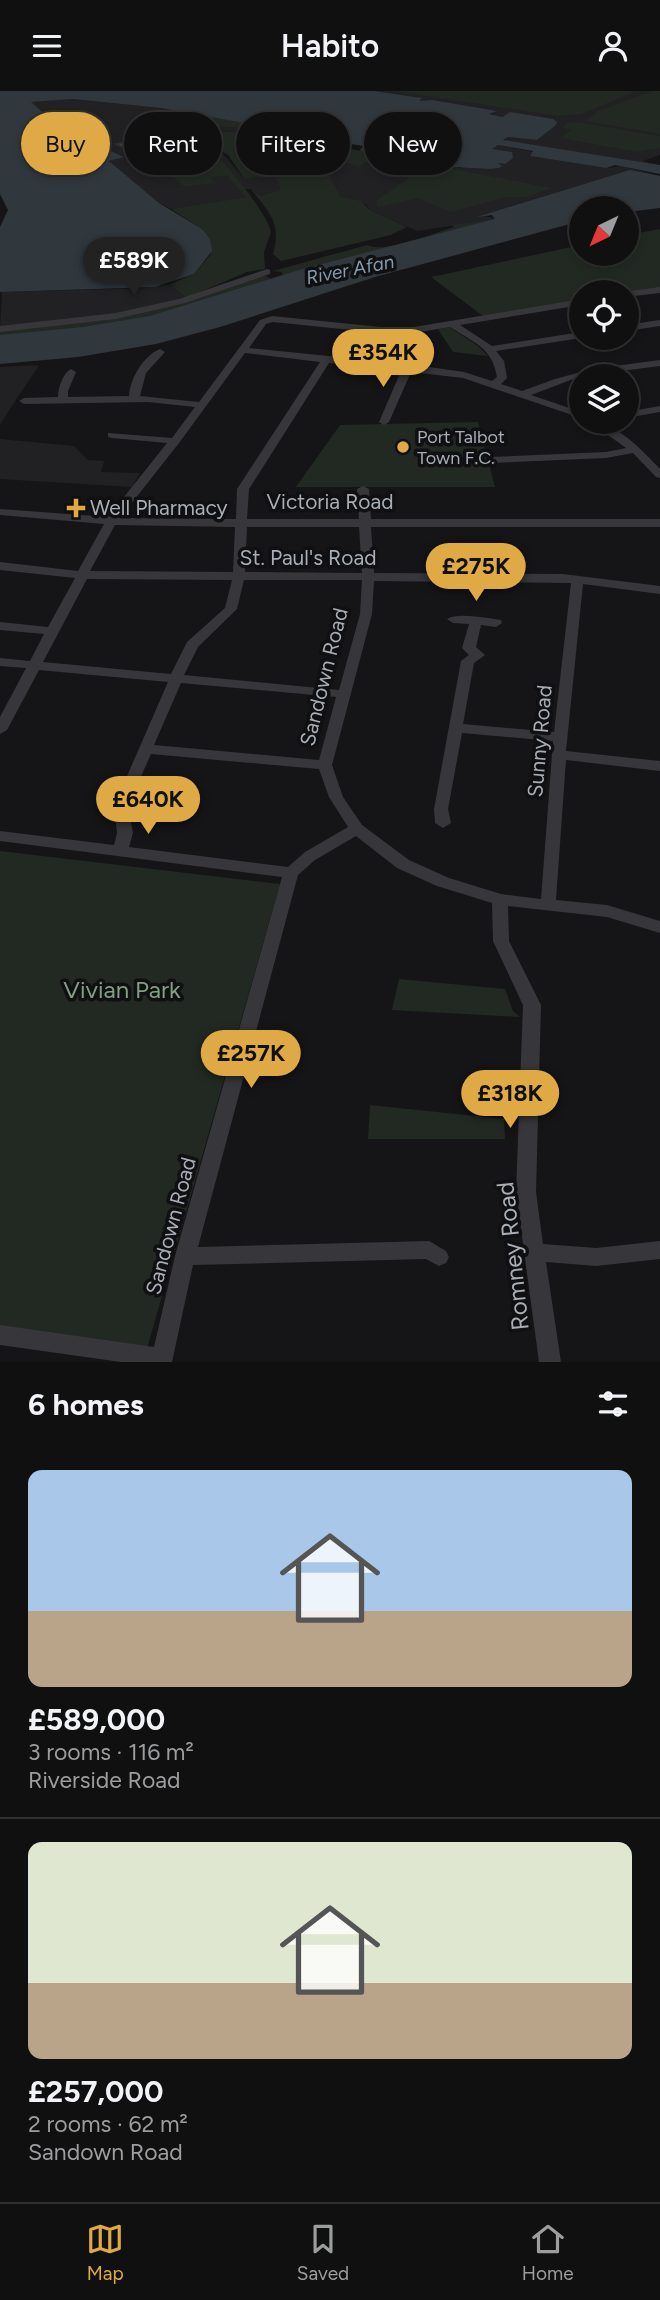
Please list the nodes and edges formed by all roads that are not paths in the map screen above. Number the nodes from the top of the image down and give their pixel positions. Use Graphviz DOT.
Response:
graph roads {
  1 [pos="267,271"];
  2 [pos="660,290"];
  3 [pos="639,292"];
  4 [pos="569,304"];
  5 [pos="660,323"];
  6 [pos="454,325"];
  7 [pos="639,326"];
  8 [pos="0,329"];
  9 [pos="569,337"];
  10 [pos="490,349"];
  11 [pos="243,351"];
  12 [pos="153,353"];
  13 [pos="327,358"];
  14 [pos="660,363"];
  15 [pos="408,367"];
  16 [pos="72,375"];
  17 [pos="496,383"];
  18 [pos="526,393"];
  19 [pos="135,399"];
  20 [pos="63,400"];
  21 [pos="31,403"];
  22 [pos="202,405"];
  23 [pos="660,409"];
  24 [pos="569,410"];
  25 [pos="639,413"];
  26 [pos="384,422"];
  27 [pos="615,434"];
  28 [pos="118,437"];
  29 [pos="176,441"];
  30 [pos="635,449"];
  31 [pos="491,460"];
  32 [pos="659,472"];
  33 [pos="363,489"];
  34 [pos="0,512"];
  35 [pos="111,521"];
  36 [pos="240,521"];
  37 [pos="365,521"];
  38 [pos="660,523"];
  39 [pos="0,566"];
  40 [pos="81,575"];
  41 [pos="239,577"];
  42 [pos="368,577"];
  43 [pos="577,580"];
  44 [pos="660,590"];
  45 [pos="453,619"];
  46 [pos="475,620"];
  47 [pos="496,623"];
  48 [pos="0,626"];
  49 [pos="52,631"];
  50 [pos="0,662"];
  51 [pos="34,665"];
  52 [pos="176,678"];
  53 [pos="343,694"];
  54 [pos="458,728"];
  55 [pos="0,730"];
  56 [pos="560,737"];
  57 [pos="147,749"];
  58 [pos="559,755"];
  59 [pos="325,765"];
  60 [pos="660,766"];
  61 [pos="437,814"];
  62 [pos="357,829"];
  63 [pos="0,836"];
  64 [pos="120,851"];
  65 [pos="291,873"];
  66 [pos="500,900"];
  67 [pos="548,906"];
  68 [pos="660,927"];
  69 [pos="660,1250"];
  70 [pos="536,1252"];
  71 [pos="185,1256"];
  72 [pos="439,1257"];
  73 [pos="0,1335"];
  74 [pos="161,1360"];
  75 [pos="550,1362"];
  1 -- 8 [label="street"];
  2 -- 3 [label="street"];
  4 -- 6 [label="street"];
  5 -- 7 [label="street"];
  6 -- 10 [label="street"];
  6 -- 11 [label="street"];
  9 -- 10 [label="street"];
  10 -- 17 [label="street"];
  11 -- 13 [label="street"];
  11 -- 22 [label="street"];
  12 -- 19 [label="street"];
  13 -- 15 [label="street"];
  13 -- 36 [label="street"];
  14 -- 18 [label="street"];
  15 -- 17 [label="street"];
  15 -- 26 [label="street"];
  16 -- 20 [label="street"];
  17 -- 18 [label="street"];
  18 -- 24 [label="street"];
  19 -- 20 [label="street"];
  19 -- 22 [label="street"];
  20 -- 21 [label="street"];
  22 -- 29 [label="street"];
  23 -- 25 [label="street"];
  27 -- 30 [label="street"];
  28 -- 29 [label="street"];
  29 -- 35 [label="street"];
  30 -- 31 [label="street"];
  30 -- 32 [label="street"];
  33 -- 37 [label="street, Sandown Road"];
  34 -- 35 [label="street, Victoria Road"];
  35 -- 36 [label="street, Victoria Road"];
  35 -- 40 [label="street"];
  36 -- 37 [label="street, Victoria Road"];
  36 -- 41 [label="street"];
  37 -- 38 [label="street, Victoria Road"];
  37 -- 42 [label="street, Sandown Road"];
  39 -- 40 [label="street, St. Paul's Road"];
  40 -- 41 [label="street, St. Paul's Road"];
  40 -- 49 [label="street"];
  41 -- 42 [label="street, St. Paul's Road"];
  41 -- 52 [label="street"];
  42 -- 43 [label="street, St. Paul's Road"];
  42 -- 53 [label="street, Sandown Road"];
  43 -- 44 [label="street, St. Paul's Road"];
  43 -- 56 [label="street, Sunny Road"];
  45 -- 46 [label="street"];
  46 -- 47 [label="street"];
  46 -- 54 [label="street"];
  48 -- 49 [label="street"];
  49 -- 51 [label="street"];
  50 -- 51 [label="street"];
  51 -- 52 [label="street"];
  51 -- 55 [label="street"];
  52 -- 53 [label="street"];
  52 -- 57 [label="street"];
  53 -- 59 [label="street, Sandown Road"];
  54 -- 56 [label="street"];
  54 -- 61 [label="street"];
  56 -- 58 [label="street, Sunny Road"];
  57 -- 59 [label="street"];
  57 -- 64 [label="street"];
  58 -- 60 [label="street"];
  58 -- 67 [label="street, Sunny Road"];
  59 -- 62 [label="street, Sandown Road"];
  62 -- 65 [label="street"];
  62 -- 66 [label="street, Sandown Road"];
  63 -- 64 [label="street"];
  64 -- 65 [label="street"];
  65 -- 71 [label="street, Sandown Road"];
  66 -- 67 [label="street, Sandown Road"];
  66 -- 70 [label="street, Romney Road"];
  67 -- 68 [label="street, Sandown Road"];
  69 -- 70 [label="street"];
  70 -- 75 [label="street, Romney Road"];
  71 -- 72 [label="street"];
  71 -- 74 [label="street, Sandown Road"];
  73 -- 74 [label="street"];
}
